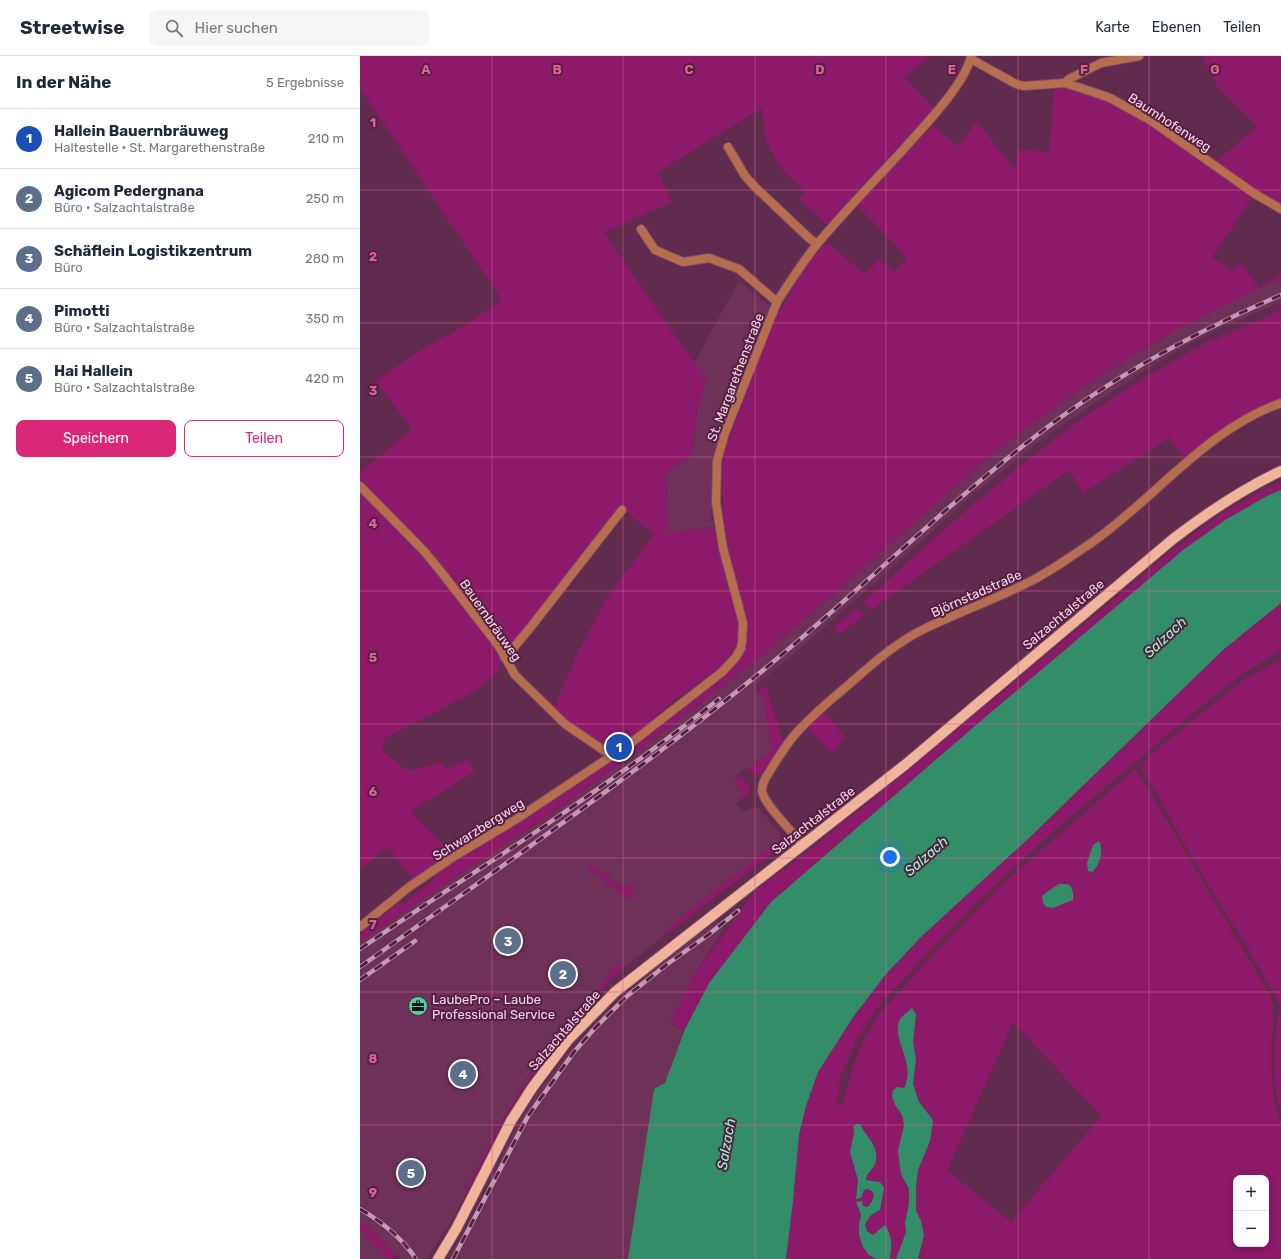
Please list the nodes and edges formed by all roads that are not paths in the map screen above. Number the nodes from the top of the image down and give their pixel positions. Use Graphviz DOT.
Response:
graph roads {
  1 [pos="1138,56"];
  2 [pos="971,57"];
  3 [pos="1065,83"];
  4 [pos="728,147"];
  5 [pos="1281,209"];
  6 [pos="641,229"];
  7 [pos="817,244"];
  8 [pos="777,302"];
  9 [pos="1281,403"];
  10 [pos="1281,472"];
  11 [pos="360,486"];
  12 [pos="622,510"];
  13 [pos="505,658"];
  14 [pos="612,756"];
  15 [pos="803,845"];
  16 [pos="360,927"];
  17 [pos="438,1259"];
  1 -- 3 [label="street"];
  2 -- 3 [label="street, Baumhofenweg"];
  2 -- 7 [label="street, St. Margarethenstraße"];
  3 -- 5 [label="street, Baumhofenweg"];
  4 -- 7 [label="street"];
  6 -- 8 [label="street, St. Margarethenstraße"];
  7 -- 8 [label="street, St. Margarethenstraße"];
  8 -- 14 [label="street, St. Margarethenstraße"];
  9 -- 15 [label="street, Björnstadstraße"];
  10 -- 15 [label="main road, Salzachtalstraße"];
  11 -- 13 [label="street, Bauernbräuweg"];
  12 -- 13 [label="street"];
  13 -- 14 [label="street, Bauernbräuweg"];
  14 -- 16 [label="street, Schwarzbergweg"];
  15 -- 17 [label="main road, Salzachtalstraße"];
}
